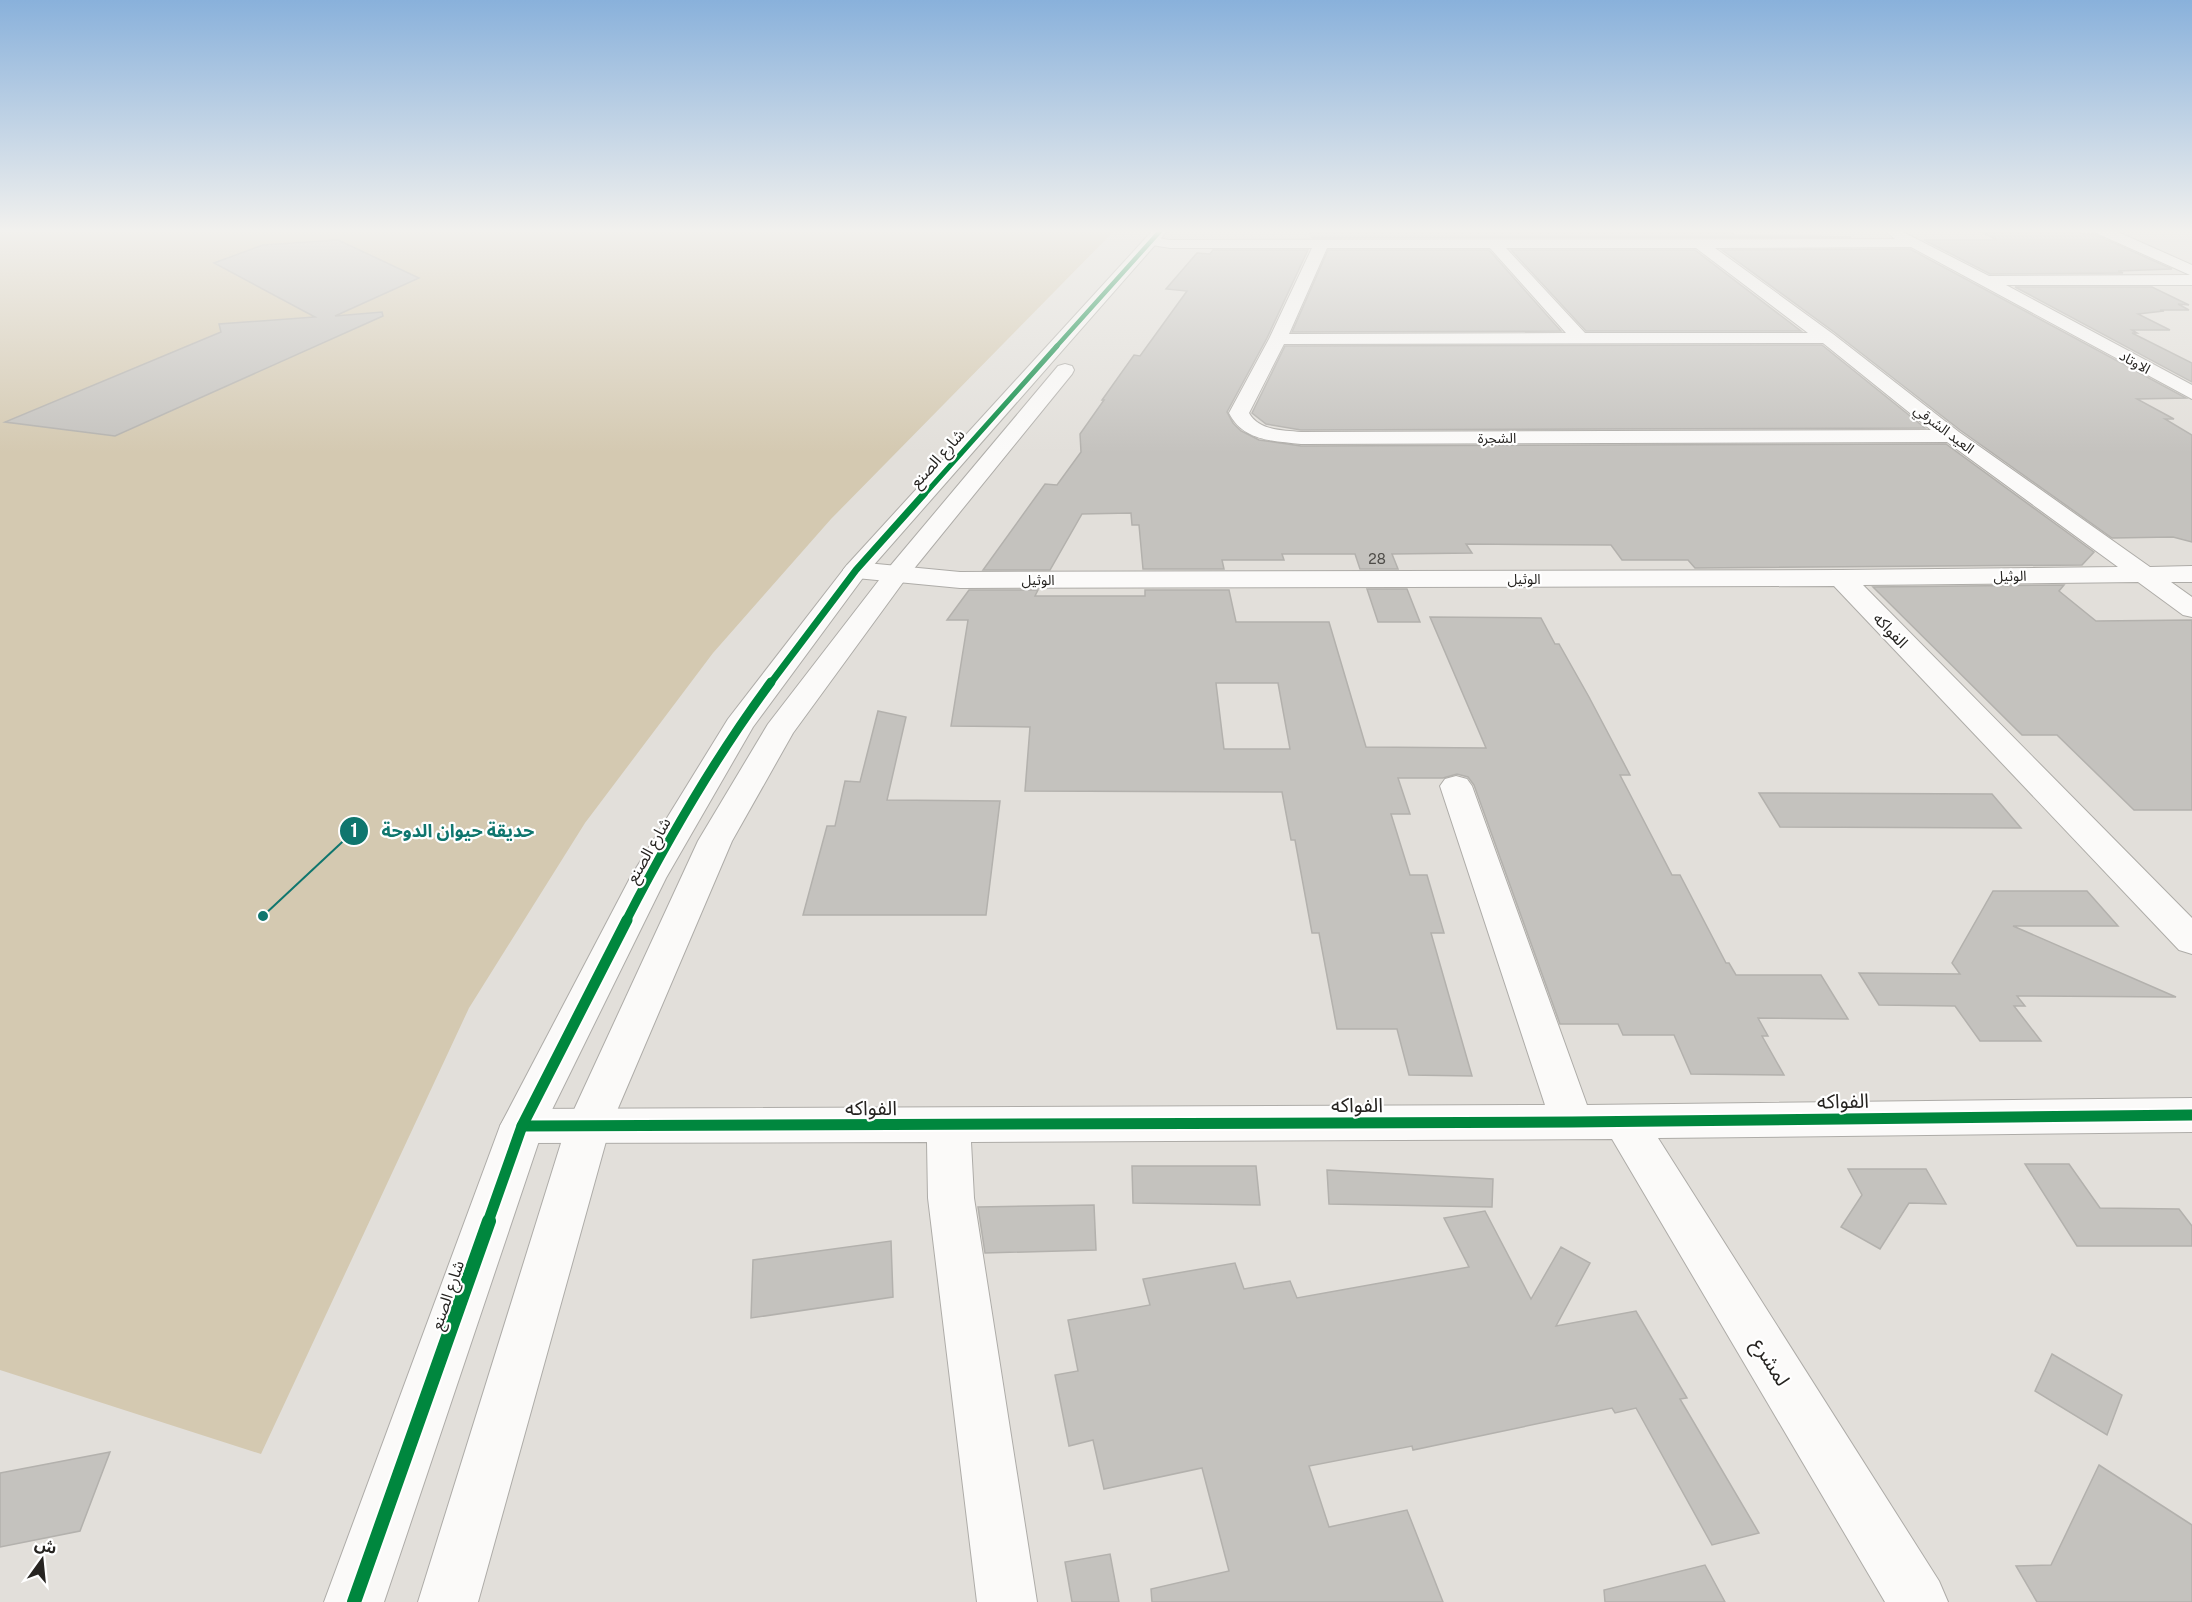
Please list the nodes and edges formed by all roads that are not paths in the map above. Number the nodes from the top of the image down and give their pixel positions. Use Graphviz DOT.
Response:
graph roads {
  1 [pos="1108,304"];
  2 [pos="1294,304"];
  3 [pos="1549,304"];
  4 [pos="1781,304"];
  5 [pos="2029,304"];
  6 [pos="1580,338"];
  7 [pos="1827,338"];
  8 [pos="1278,339"];
  9 [pos="2192,393"];
  10 [pos="1023,402"];
  11 [pos="1952,436"];
  12 [pos="856,570"];
  13 [pos="2145,574"];
  14 [pos="2192,574"];
  15 [pos="895,576"];
  16 [pos="1841,578"];
  17 [pos="2192,609"];
  18 [pos="1456,786"];
  19 [pos="2192,941"];
  20 [pos="2192,1115"];
  21 [pos="1623,1121"];
  22 [pos="1572,1122"];
  23 [pos="522,1126"];
  24 [pos="948,1126"];
  25 [pos="588,1127"];
  26 [pos="354,1602"];
  27 [pos="448,1602"];
  28 [pos="1007,1602"];
  29 [pos="1918,1602"];
  1 -- 10 [label="street, شارع الصنع"];
  2 -- 8 [label="street, الشجرة"];
  3 -- 6 [label="street"];
  4 -- 7 [label="street, العيد الشرقي"];
  5 -- 9 [label="street, الاوتاد"];
  6 -- 7 [label="street"];
  6 -- 8 [label="street"];
  7 -- 11 [label="street, العيد الشرقي"];
  8 -- 11 [label="street, الشجرة"];
  10 -- 12 [label="street, شارع الصنع"];
  10 -- 15 [label="street, شارع الصنع"];
  11 -- 13 [label="street, العيد الشرقي"];
  12 -- 15 [label="street, الوثيل"];
  12 -- 23 [label="street, شارع الصنع"];
  13 -- 14 [label="street, الوثيل"];
  13 -- 16 [label="street, الوثيل"];
  13 -- 17 [label="street, العيد الشرقي"];
  15 -- 16 [label="street, الوثيل"];
  15 -- 25 [label="street, شارع الصنع"];
  16 -- 19 [label="street, الفواكه"];
  18 -- 22 [label="street"];
  20 -- 21 [label="street, الفواكه"];
  21 -- 22 [label="street, الفواكه"];
  21 -- 29 [label="street, لمشرع"];
  22 -- 24 [label="street, الفواكه"];
  23 -- 25 [label="street, الفواكه"];
  23 -- 26 [label="street, شارع الصنع"];
  24 -- 25 [label="street, الفواكه"];
  24 -- 28 [label="street"];
  25 -- 27 [label="street, شارع الصنع"];
}
